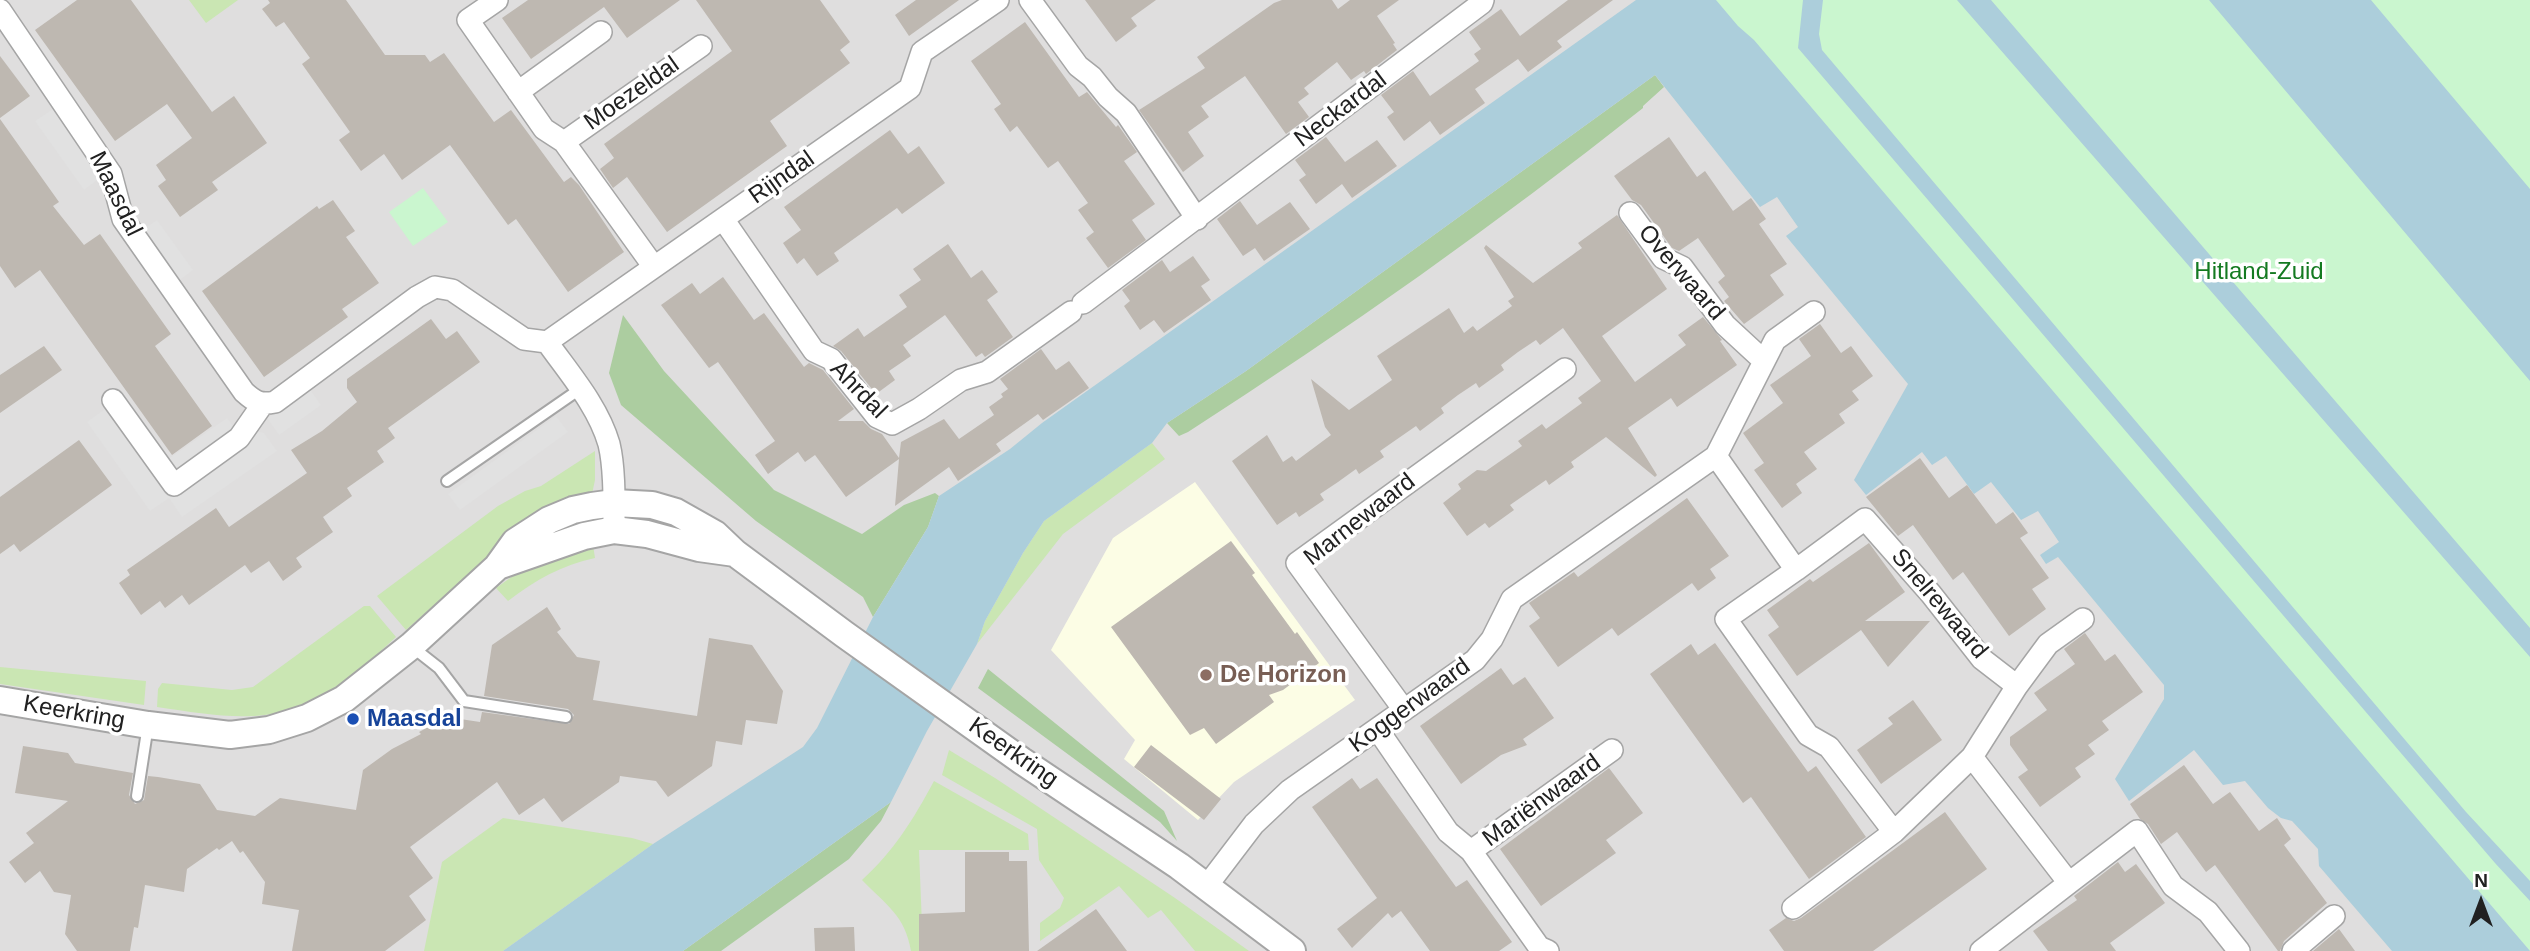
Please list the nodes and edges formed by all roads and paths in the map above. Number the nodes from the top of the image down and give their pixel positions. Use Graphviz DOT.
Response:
graph roads {
  1 [pos="497,0"];
  2 [pos="998,0"];
  3 [pos="1030,0"];
  4 [pos="1483,0"];
  5 [pos="0,10"];
  6 [pos="601,32"];
  7 [pos="701,46"];
  8 [pos="518,92"];
  9 [pos="564,142"];
  10 [pos="1630,213"];
  11 [pos="723,219"];
  12 [pos="1196,219"];
  13 [pos="654,267"];
  14 [pos="1077,308"];
  15 [pos="1814,312"];
  16 [pos="547,342"];
  17 [pos="1764,361"];
  18 [pos="1565,369"];
  19 [pos="580,389"];
  20 [pos="113,400"];
  21 [pos="262,405"];
  22 [pos="1716,456"];
  23 [pos="447,481"];
  24 [pos="614,503"];
  25 [pos="614,530"];
  26 [pos="735,553"];
  27 [pos="496,567"];
  28 [pos="1796,570"];
  29 [pos="2083,620"];
  30 [pos="411,646"];
  31 [pos="2017,686"];
  32 [pos="0,700"];
  33 [pos="1404,710"];
  34 [pos="566,717"];
  35 [pos="148,725"];
  36 [pos="1378,730"];
  37 [pos="1612,750"];
  38 [pos="1972,757"];
  39 [pos="137,796"];
  40 [pos="1894,832"];
  41 [pos="1471,851"];
  42 [pos="2069,883"];
  43 [pos="1206,887"];
  44 [pos="1793,908"];
  45 [pos="2334,916"];
  46 [pos="1292,951"];
  47 [pos="1548,951"];
  48 [pos="1981,951"];
  49 [pos="2239,951"];
  50 [pos="2293,951"];
  1 -- 8 [label="street, Moezeldal"];
  2 -- 11 [label="street, Rijndal"];
  3 -- 12 [label="street"];
  4 -- 12 [label="street, Neckardal"];
  5 -- 21 [label="street, Maasdal"];
  6 -- 8 [label="street"];
  7 -- 9 [label="street, Moezeldal"];
  8 -- 9 [label="street, Moezeldal"];
  9 -- 13 [label="street, Moezeldal"];
  10 -- 17 [label="street, Overwaard"];
  11 -- 13 [label="street, Rijndal"];
  11 -- 14 [label="street, Ahrdal"];
  12 -- 14 [label="street, Neckardal"];
  13 -- 16 [label="street, Rijndal"];
  15 -- 17 [label="street"];
  16 -- 19 [label="street"];
  16 -- 21 [label="street"];
  17 -- 22 [label="street"];
  18 -- 33 [label="street, Marnewaard"];
  19 -- 23 [label="lane"];
  19 -- 24 [label="street"];
  20 -- 21 [label="street"];
  22 -- 28 [label="street"];
  22 -- 33 [label="street, Koggerwaard"];
  24 -- 25 [label="street"];
  24 -- 26 [label="street, Keerkring"];
  24 -- 27 [label="street, Keerkring"];
  25 -- 26 [label="street, Keerkring"];
  25 -- 27 [label="street, Keerkring"];
  26 -- 43 [label="street, Keerkring"];
  27 -- 30 [label="street, Keerkring"];
  28 -- 31 [label="street, Snelrewaard"];
  28 -- 40 [label="street"];
  29 -- 31 [label="street"];
  30 -- 34 [label="lane"];
  30 -- 35 [label="street, Keerkring"];
  31 -- 38 [label="street"];
  32 -- 35 [label="street, Keerkring"];
  33 -- 36 [label="street, Koggerwaard"];
  35 -- 39 [label="lane, Keerkring"];
  36 -- 41 [label="street, Mariënwaard"];
  36 -- 43 [label="street, Koggerwaard"];
  37 -- 41 [label="street, Mariënwaard"];
  38 -- 40 [label="street"];
  38 -- 42 [label="street"];
  40 -- 44 [label="street"];
  41 -- 47 [label="street, Mariënwaard"];
  42 -- 48 [label="street"];
  42 -- 49 [label="street"];
  43 -- 46 [label="street, Keerkring"];
  45 -- 50 [label="street"];
}
